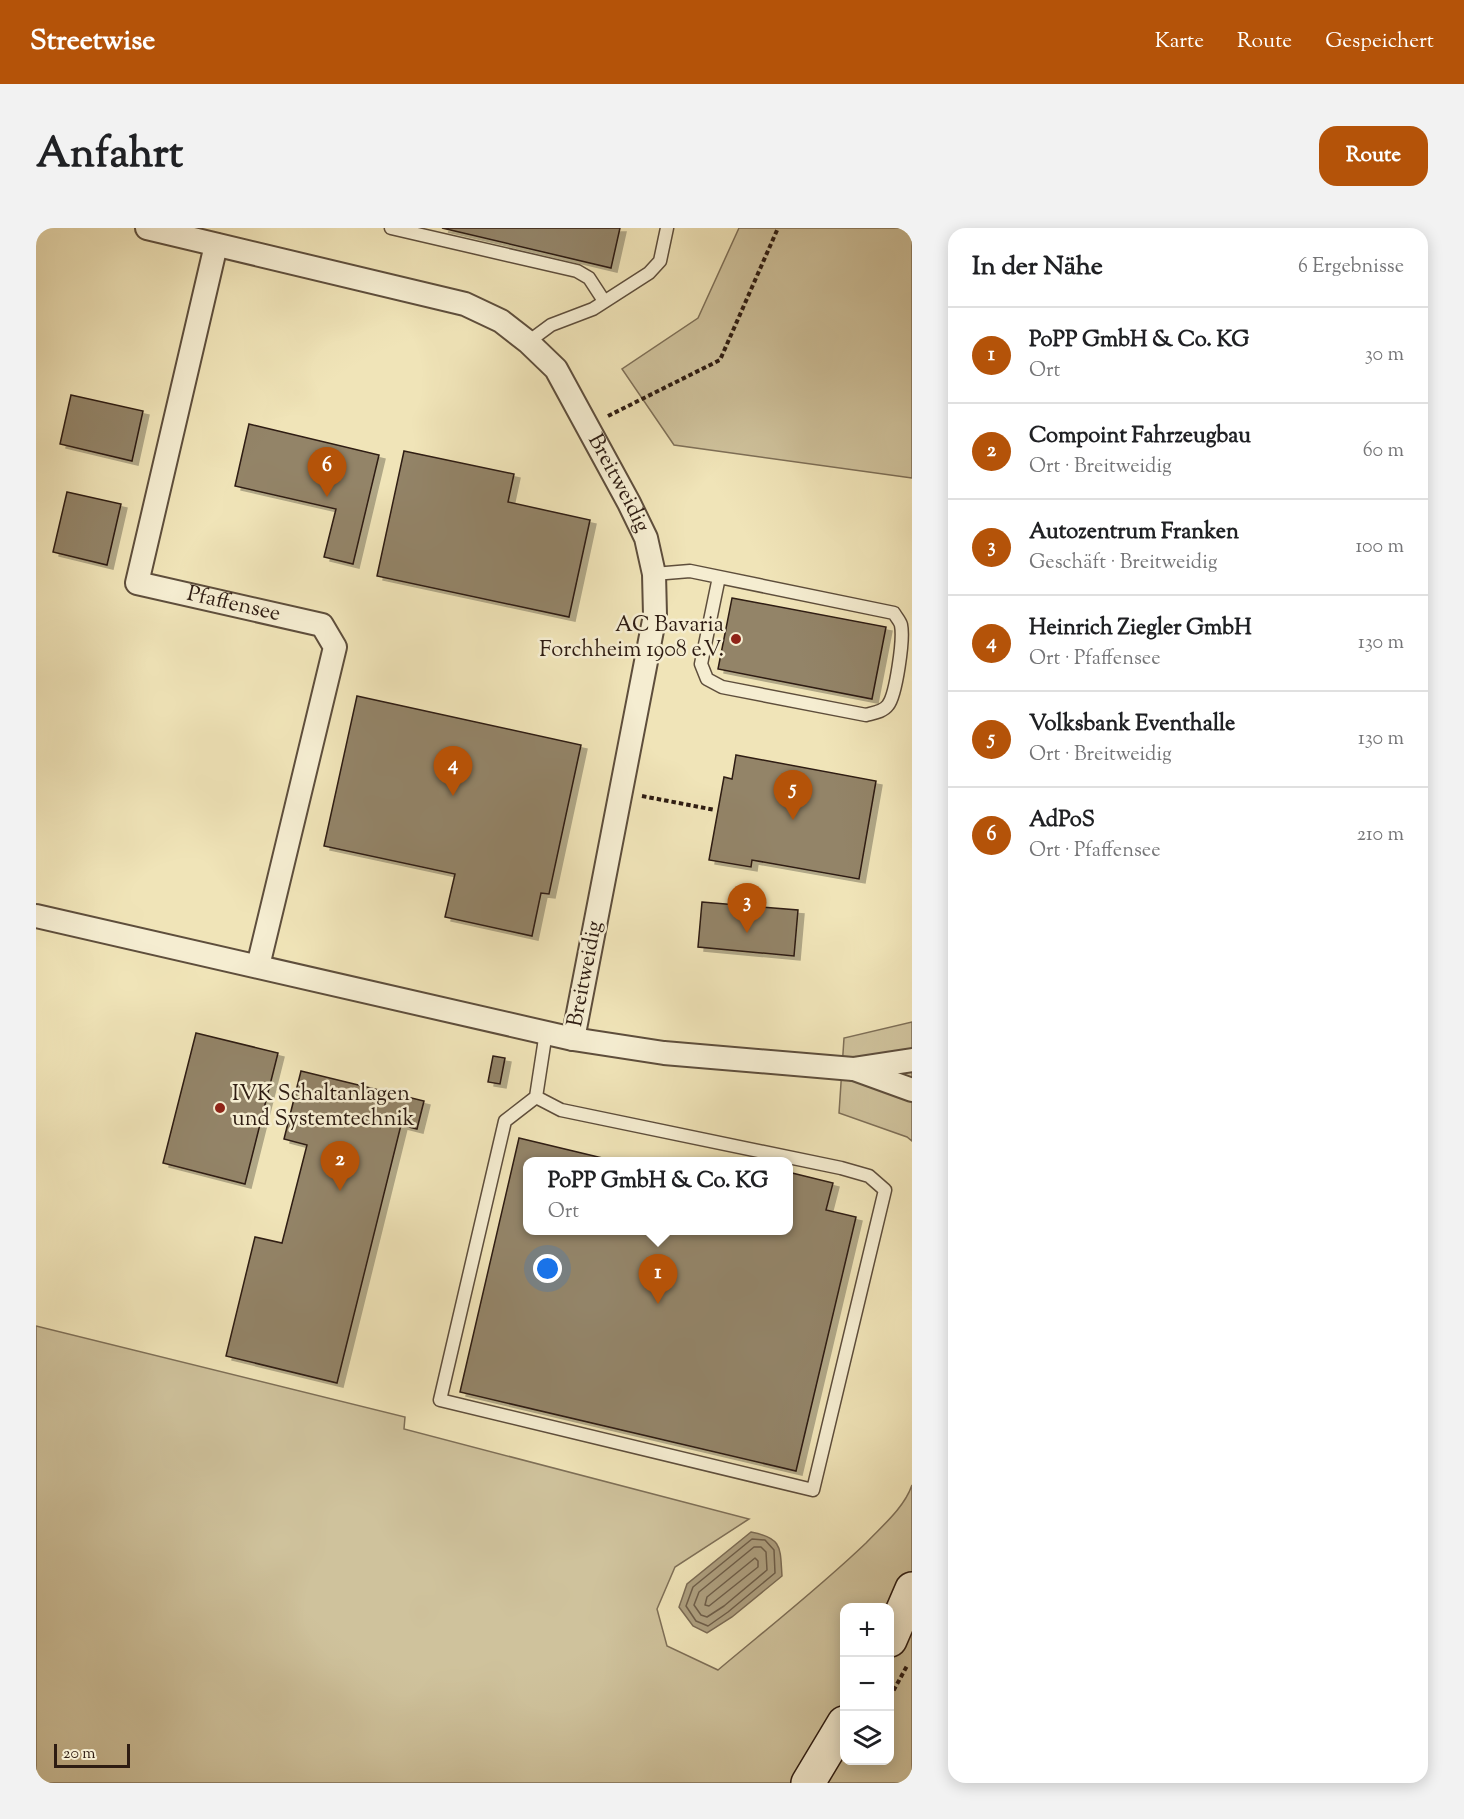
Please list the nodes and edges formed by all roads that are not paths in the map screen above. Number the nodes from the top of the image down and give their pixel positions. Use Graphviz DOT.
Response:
graph roads {
  1 [pos="148,228"];
  2 [pos="391,228"];
  3 [pos="667,228"];
  4 [pos="216,245"];
  5 [pos="604,301"];
  6 [pos="528,342"];
  7 [pos="654,574"];
  8 [pos="719,577"];
  9 [pos="36,916"];
  10 [pos="258,966"];
  11 [pos="546,1032"];
  12 [pos="573,1039"];
  13 [pos="912,1060"];
  14 [pos="853,1069"];
  15 [pos="912,1090"];
  16 [pos="536,1097"];
  17 [pos="788,1157"];
  18 [pos="793,1158"];
  19 [pos="912,1589"];
  20 [pos="894,1631"];
  21 [pos="840,1731"];
  22 [pos="808,1783"];
  1 -- 4 [label="street, Breitweidig"];
  2 -- 5 [label="lane"];
  3 -- 5 [label="lane"];
  4 -- 6 [label="street, Breitweidig"];
  4 -- 10 [label="street, Pfaffensee"];
  5 -- 6 [label="lane"];
  6 -- 7 [label="street, Breitweidig"];
  7 -- 8 [label="lane"];
  7 -- 12 [label="street, Breitweidig"];
  8 -- 8 [label="lane"];
  9 -- 10 [label="street, Breitweidig"];
  10 -- 11 [label="street, Breitweidig"];
  11 -- 12 [label="street, Breitweidig"];
  11 -- 16 [label="lane"];
  12 -- 14 [label="street, Breitweidig"];
  13 -- 14 [label="street, Breitweidig"];
  14 -- 15 [label="street, Breitweidig"];
  16 -- 17 [label="lane"];
  16 -- 18 [label="lane"];
  19 -- 20 [label="main road"];
  21 -- 22 [label="main road"];
}
